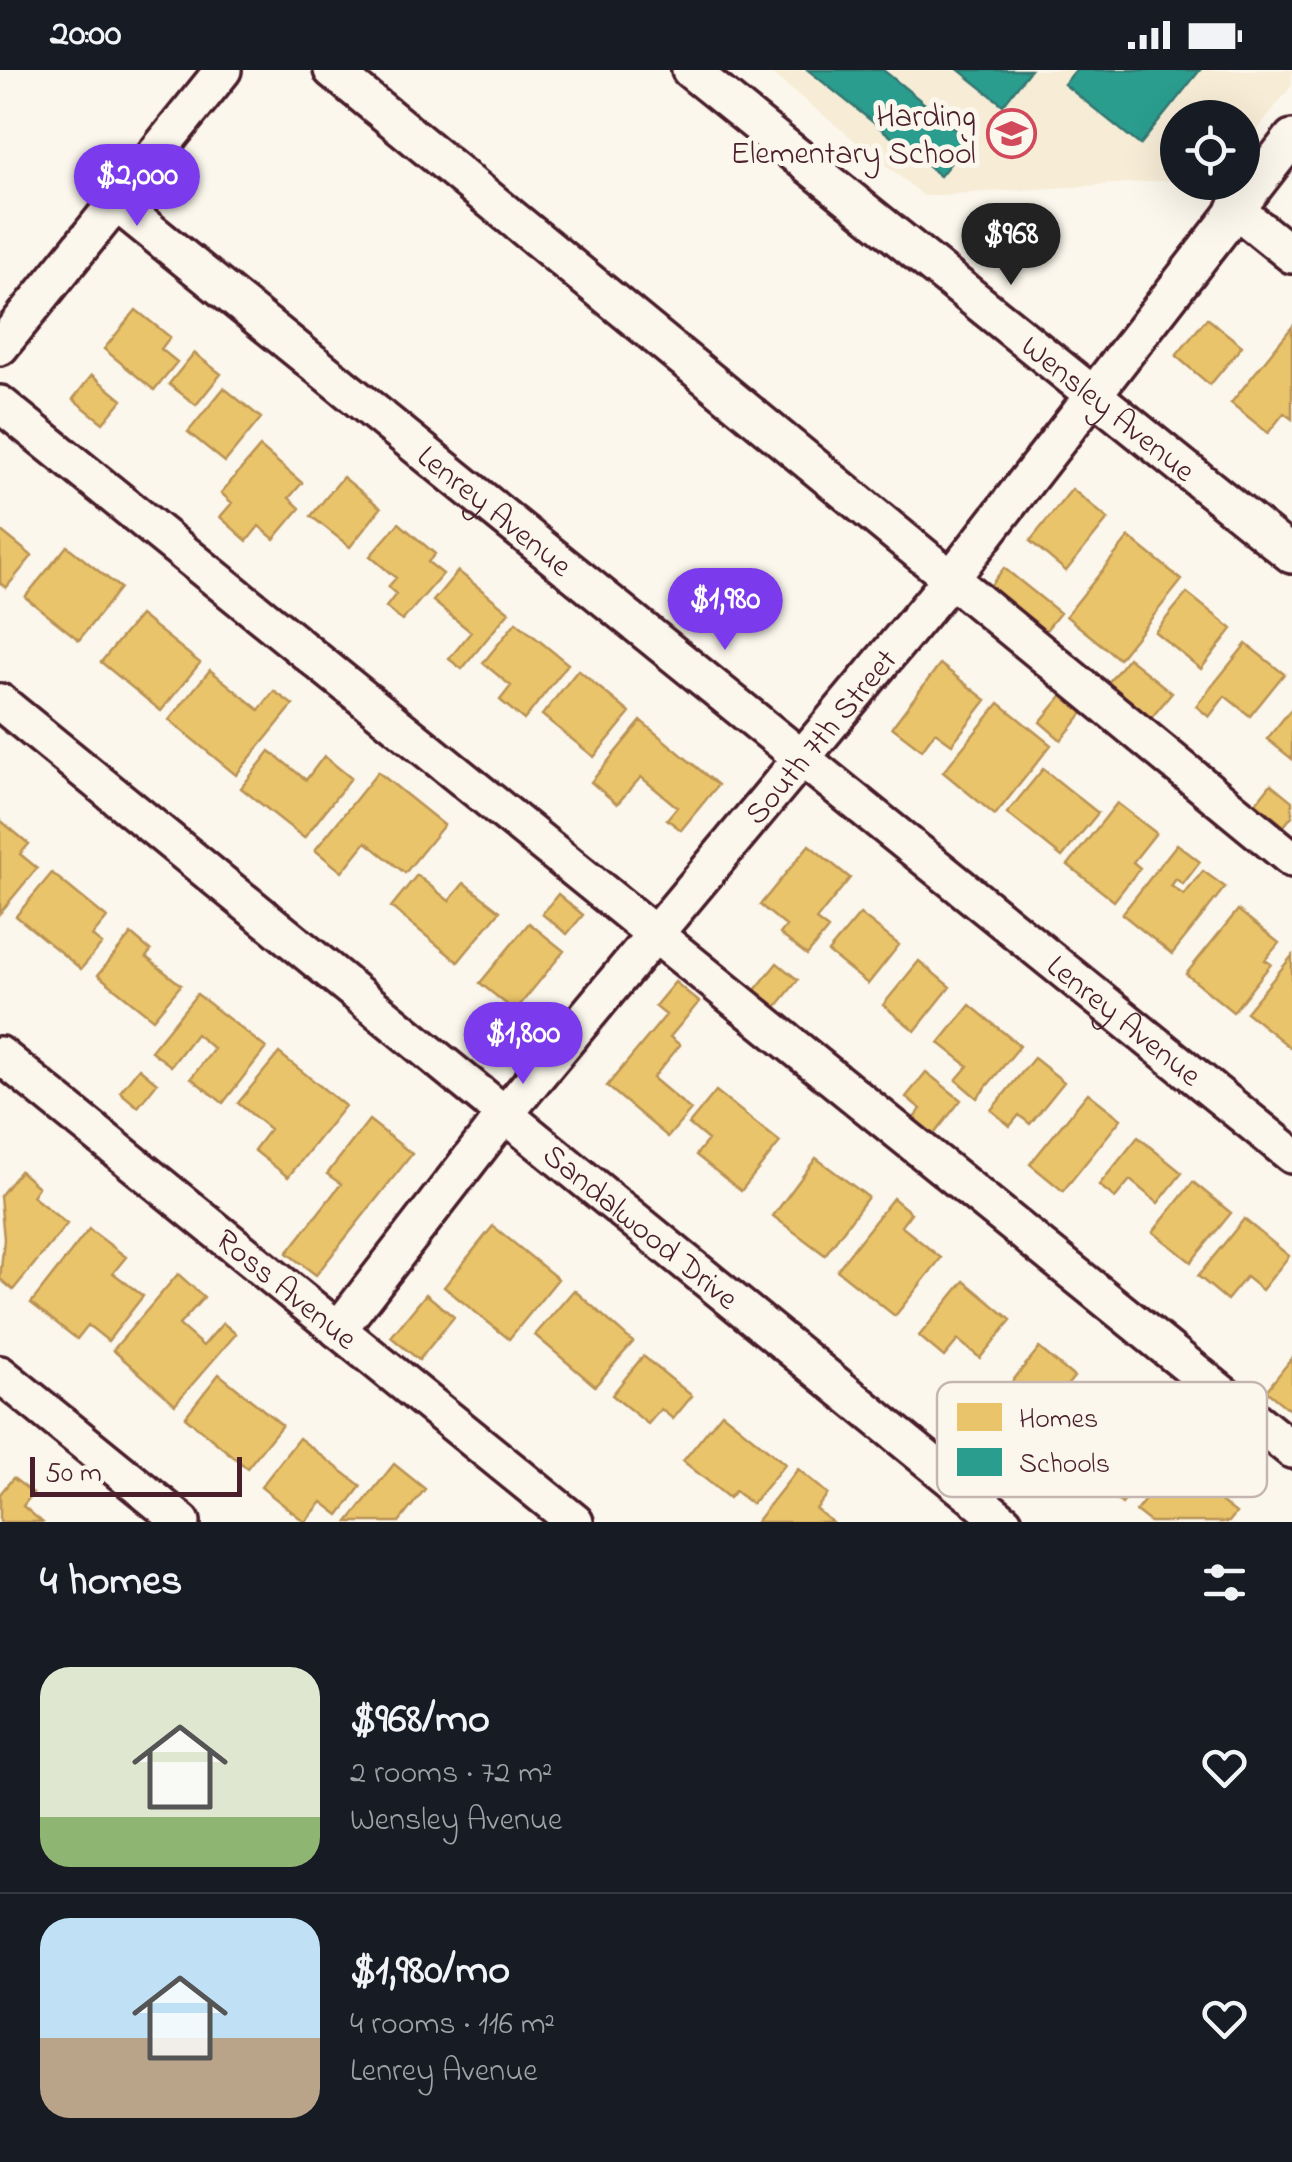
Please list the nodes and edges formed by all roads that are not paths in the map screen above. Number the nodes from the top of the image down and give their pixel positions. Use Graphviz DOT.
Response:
graph roads {
  1 [pos="223,70"];
  2 [pos="332,70"];
  3 [pos="690,70"];
  4 [pos="1292,138"];
  5 [pos="116,202"];
  6 [pos="1235,209"];
  7 [pos="1292,255"];
  8 [pos="0,347"];
  9 [pos="1094,397"];
  10 [pos="0,404"];
  11 [pos="1292,556"];
  12 [pos="950,580"];
  13 [pos="0,702"];
  14 [pos="802,758"];
  15 [pos="1292,859"];
  16 [pos="655,934"];
  17 [pos="0,1055"];
  18 [pos="505,1114"];
  19 [pos="1292,1155"];
  20 [pos="338,1330"];
  21 [pos="0,1374"];
  22 [pos="1208,1382"];
  23 [pos="1267,1430"];
  24 [pos="1292,1450"];
  25 [pos="937,1467"];
  26 [pos="973,1497"];
  27 [pos="182,1522"];
  28 [pos="575,1522"];
  29 [pos="1004,1522"];
  1 -- 5 [label="street"];
  2 -- 12 [label="street"];
  3 -- 9 [label="street, Wensley Avenue"];
  4 -- 6 [label="street, South 7th Street"];
  5 -- 8 [label="street"];
  5 -- 14 [label="street, Lenrey Avenue"];
  6 -- 7 [label="street"];
  6 -- 9 [label="street, South 7th Street"];
  9 -- 11 [label="street, Wensley Avenue"];
  9 -- 12 [label="street, South 7th Street"];
  10 -- 16 [label="street"];
  12 -- 14 [label="street, South 7th Street"];
  12 -- 15 [label="street"];
  13 -- 18 [label="street, Sandalwood Drive"];
  14 -- 16 [label="street, South 7th Street"];
  14 -- 19 [label="street, Lenrey Avenue"];
  16 -- 18 [label="street, South 7th Street"];
  16 -- 22 [label="street"];
  17 -- 20 [label="street, Ross Avenue"];
  18 -- 20 [label="street, South 7th Street"];
  18 -- 25 [label="street, Sandalwood Drive"];
  20 -- 28 [label="street, Ross Avenue"];
  21 -- 27 [label="street"];
  23 -- 24 [label="street"];
  26 -- 29 [label="street, Sandalwood Drive"];
}
